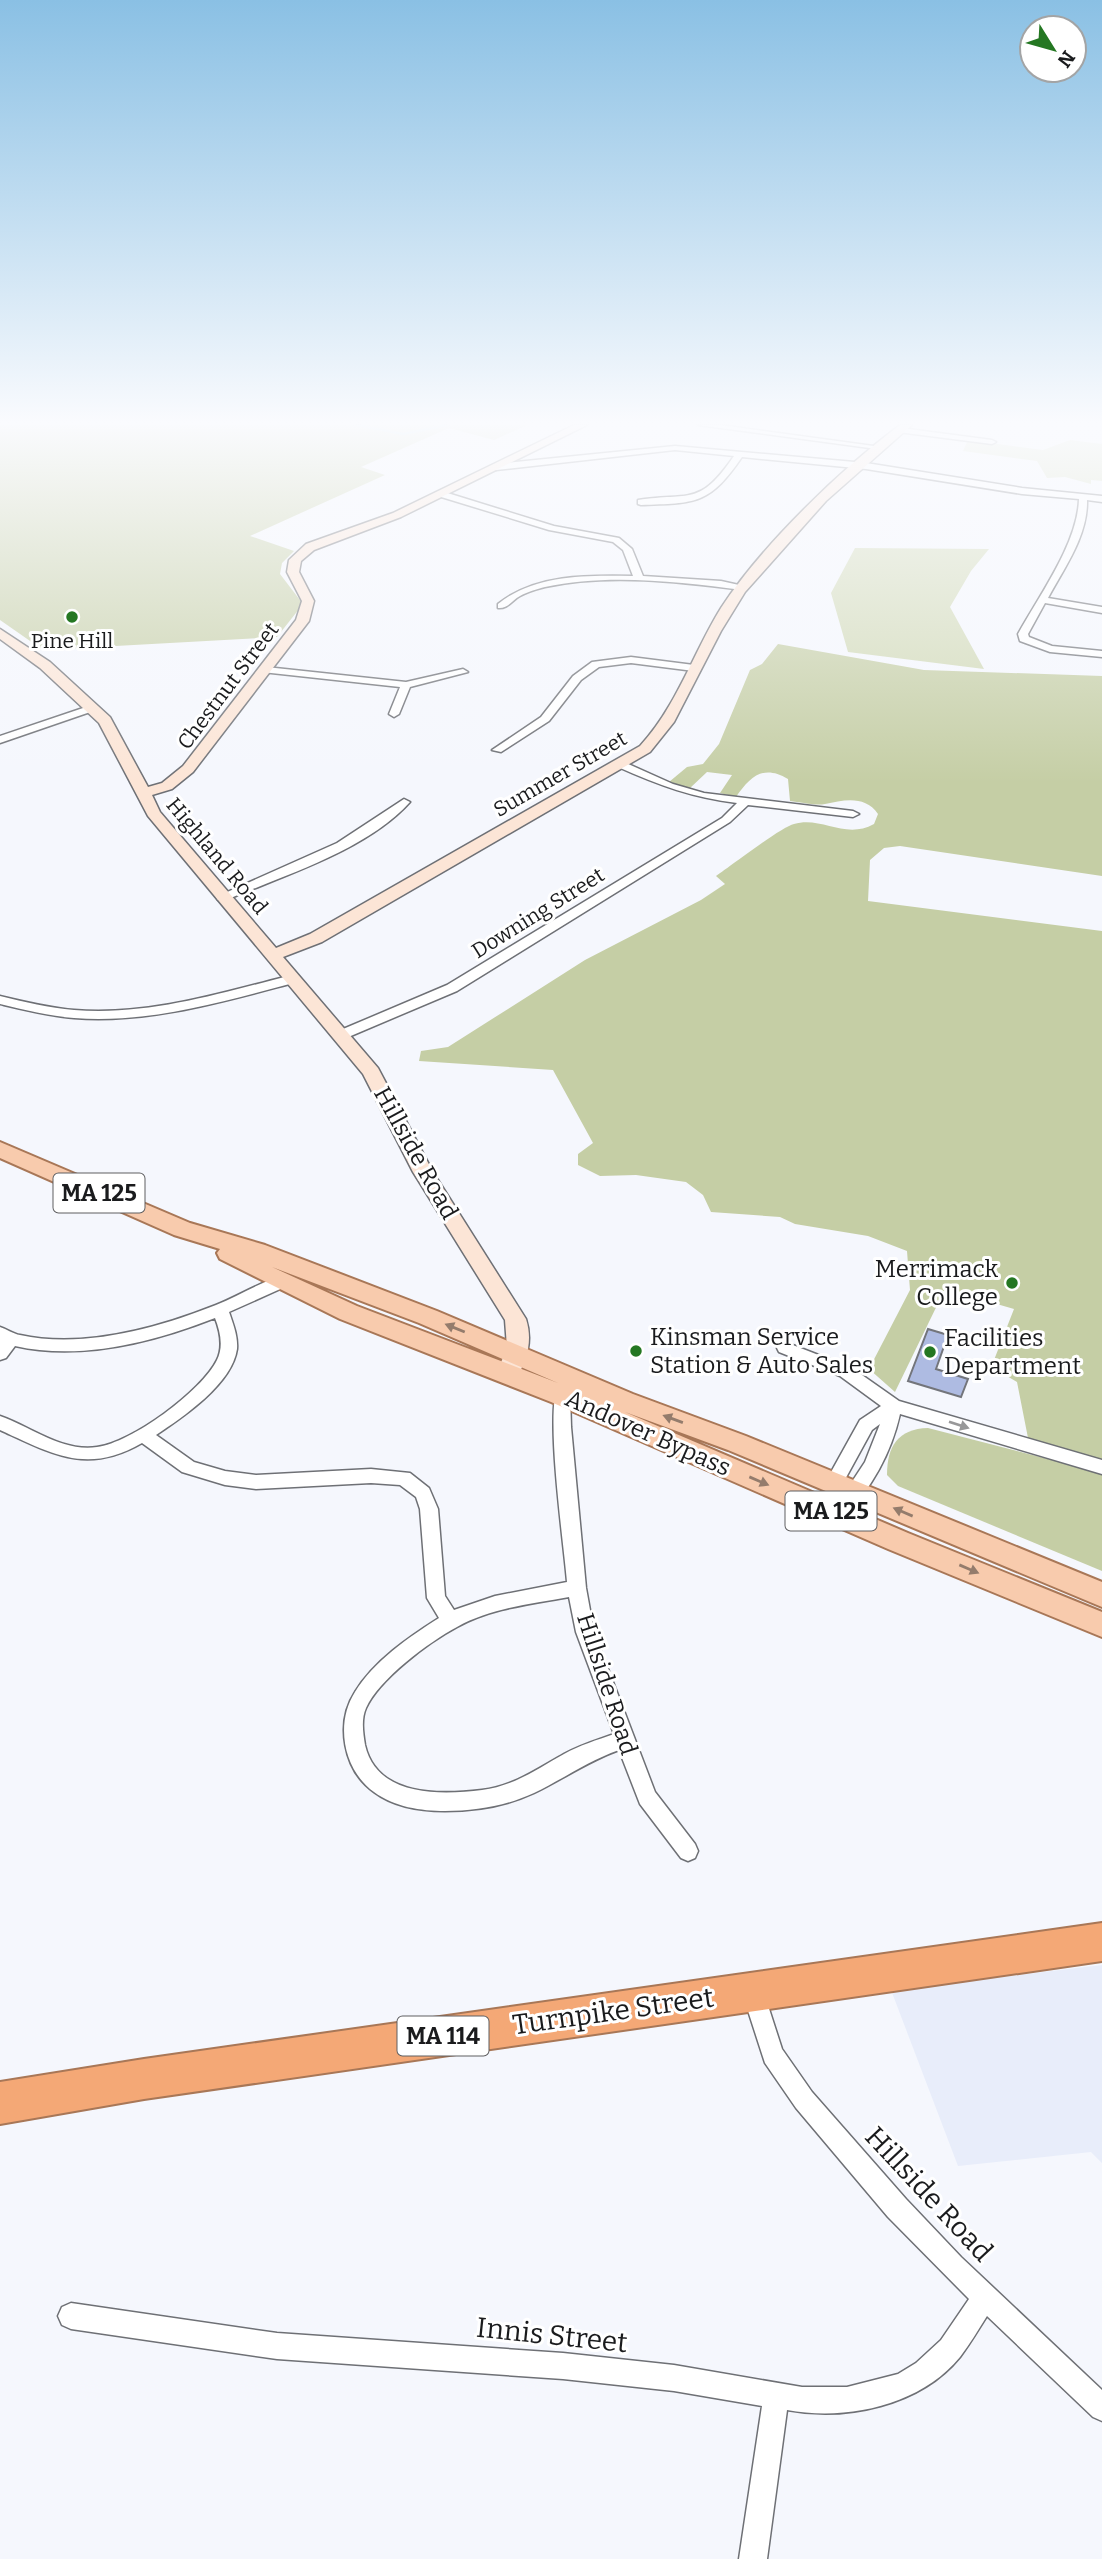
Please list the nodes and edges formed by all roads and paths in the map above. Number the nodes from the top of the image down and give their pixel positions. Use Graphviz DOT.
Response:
graph roads {
  1 [pos="315,544"];
  2 [pos="621,544"];
  3 [pos="780,544"];
  4 [pos="1072,544"];
  5 [pos="639,578"];
  6 [pos="743,587"];
  7 [pos="1042,600"];
  8 [pos="500,606"];
  9 [pos="1102,610"];
  10 [pos="0,634"];
  11 [pos="1102,654"];
  12 [pos="694,668"];
  13 [pos="266,670"];
  14 [pos="463,672"];
  15 [pos="406,685"];
  16 [pos="92,708"];
  17 [pos="394,714"];
  18 [pos="0,740"];
  19 [pos="497,750"];
  20 [pos="622,765"];
  21 [pos="141,793"];
  22 [pos="404,802"];
  23 [pos="744,803"];
  24 [pos="853,814"];
  25 [pos="222,897"];
  26 [pos="273,956"];
  27 [pos="292,979"];
  28 [pos="0,1000"];
  29 [pos="346,1041"];
  30 [pos="0,1149"];
  31 [pos="198,1236"];
  32 [pos="281,1282"];
  33 [pos="220,1310"];
  34 [pos="6,1336"];
  35 [pos="785,1348"];
  36 [pos="0,1354"];
  37 [pos="513,1364"];
  38 [pos="565,1386"];
  39 [pos="893,1406"];
  40 [pos="0,1423"];
  41 [pos="145,1436"];
  42 [pos="1102,1467"];
  43 [pos="846,1488"];
  44 [pos="837,1513"];
  45 [pos="577,1588"];
  46 [pos="1102,1595"];
  47 [pos="451,1621"];
  48 [pos="1102,1625"];
  49 [pos="623,1740"];
  50 [pos="688,1851"];
  51 [pos="1102,1942"];
  52 [pos="754,1992"];
  53 [pos="0,2103"];
  54 [pos="985,2297"];
  55 [pos="71,2316"];
  56 [pos="776,2396"];
  57 [pos="1102,2408"];
  58 [pos="753,2559"];
  1 -- 13 [label="street, Chestnut Street"];
  2 -- 5 [label="street"];
  3 -- 6 [label="street, Summer Street"];
  4 -- 7 [label="street"];
  5 -- 6 [label="street"];
  5 -- 8 [label="street"];
  6 -- 12 [label="street, Summer Street"];
  7 -- 9 [label="street"];
  7 -- 11 [label="street"];
  10 -- 16 [label="street, Highland Road"];
  12 -- 19 [label="street"];
  12 -- 20 [label="street, Summer Street"];
  13 -- 15 [label="street"];
  13 -- 21 [label="street, Chestnut Street"];
  14 -- 15 [label="street"];
  15 -- 17 [label="street"];
  16 -- 18 [label="street"];
  16 -- 21 [label="street, Highland Road"];
  20 -- 23 [label="street"];
  20 -- 26 [label="street, Summer Street"];
  21 -- 25 [label="street, Highland Road"];
  22 -- 25 [label="street"];
  23 -- 24 [label="street"];
  23 -- 29 [label="street, Downing Street"];
  25 -- 26 [label="street, Highland Road"];
  26 -- 27 [label="street, Highland Road"];
  27 -- 28 [label="street"];
  27 -- 29 [label="street, Highland Road"];
  29 -- 37 [label="street, Hillside Road"];
  30 -- 31 [label="main road, Andover Bypass / MA 125"];
  31 -- 32 [label="main road, Andover Bypass / MA 125"];
  37 -- 31 [label="main road, Andover Bypass / MA 125, one-way"];
  32 -- 33 [label="street"];
  32 -- 37 [label="main road, Andover Bypass / MA 125"];
  33 -- 34 [label="street"];
  33 -- 41 [label="street"];
  34 -- 36 [label="street"];
  35 -- 39 [label="street"];
  37 -- 38 [label="main road, Andover Bypass / MA 125"];
  43 -- 38 [label="main road, Andover Bypass / MA 125, one-way"];
  38 -- 44 [label="main road, Andover Bypass / MA 125, one-way"];
  38 -- 45 [label="street, Hillside Road"];
  39 -- 42 [label="street, one-way"];
  39 -- 43 [label="street"];
  39 -- 43 [label="street"];
  40 -- 41 [label="street"];
  41 -- 47 [label="street"];
  43 -- 44 [label="street"];
  46 -- 43 [label="main road, Andover Bypass / MA 125, one-way"];
  44 -- 48 [label="main road, Andover Bypass / MA 125, one-way"];
  45 -- 47 [label="street"];
  45 -- 49 [label="street, Hillside Road"];
  47 -- 49 [label="street"];
  49 -- 50 [label="street, Hillside Road"];
  51 -- 52 [label="highway, Turnpike Street / MA 114"];
  52 -- 53 [label="highway, Turnpike Street / MA 114"];
  52 -- 54 [label="street, Hillside Road"];
  54 -- 56 [label="street, Innis Street"];
  54 -- 57 [label="street, Hillside Road"];
  55 -- 56 [label="street, Innis Street"];
  56 -- 58 [label="street"];
}
